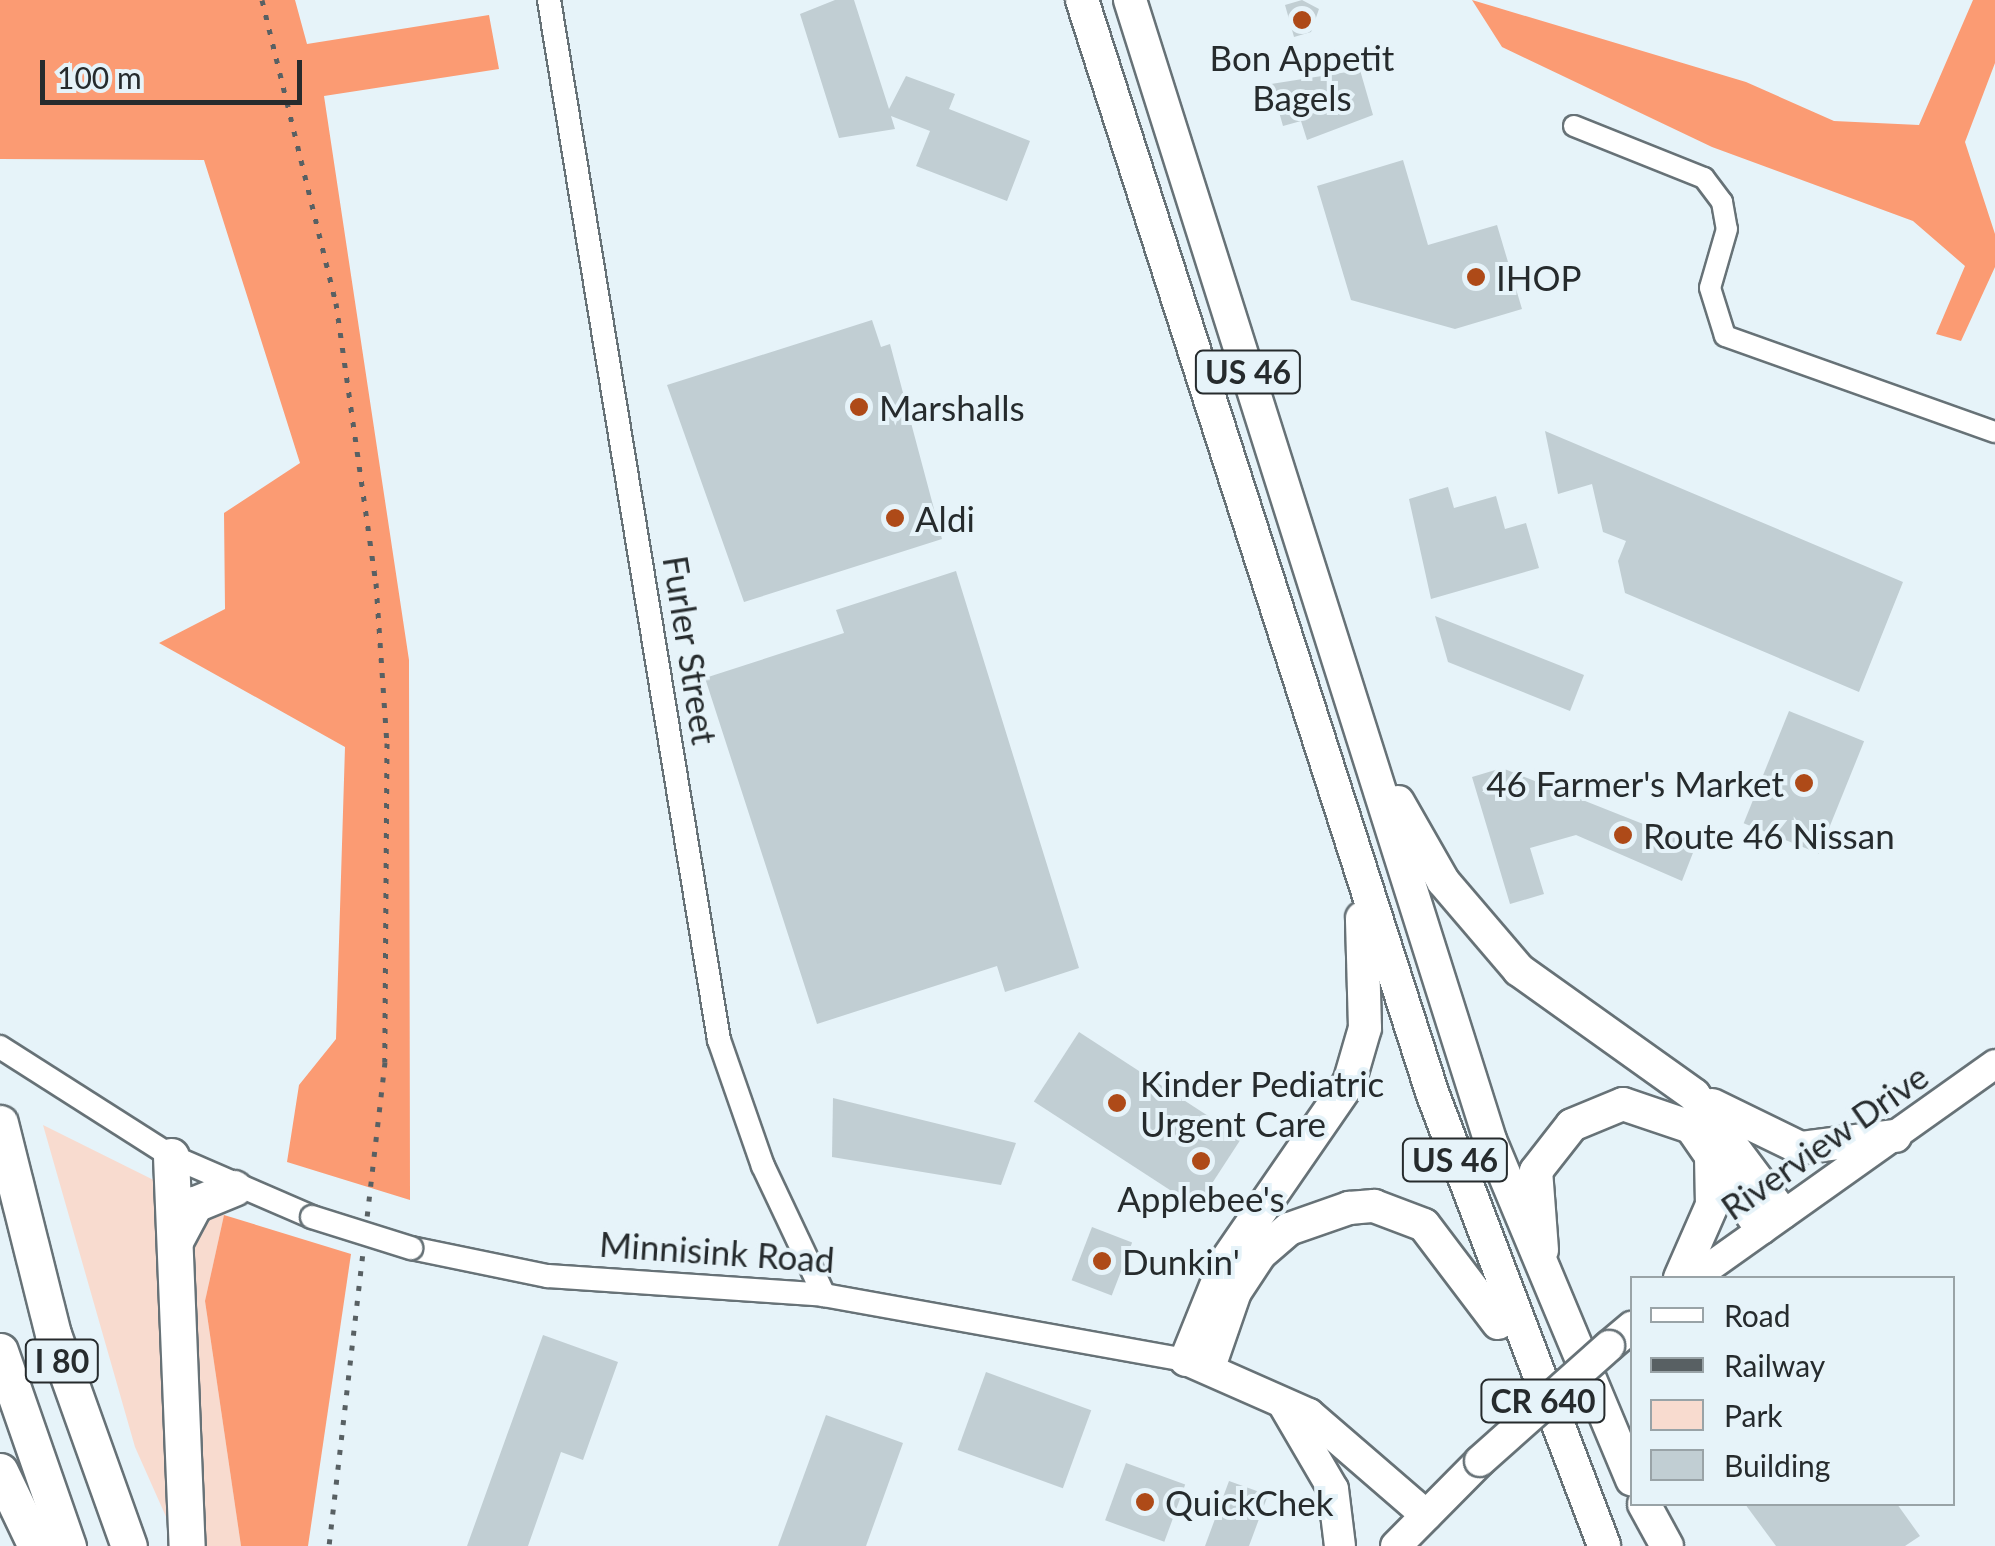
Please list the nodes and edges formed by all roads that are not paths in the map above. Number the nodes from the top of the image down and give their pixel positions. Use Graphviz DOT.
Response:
graph roads {
  1 [pos="549,0"];
  2 [pos="1082,0"];
  3 [pos="1130,0"];
  4 [pos="1574,126"];
  5 [pos="1995,432"];
  6 [pos="1366,744"];
  7 [pos="1360,874"];
  8 [pos="0,1046"];
  9 [pos="1995,1064"];
  10 [pos="1694,1095"];
  11 [pos="0,1123"];
  12 [pos="1895,1136"];
  13 [pos="170,1156"];
  14 [pos="1711,1156"];
  15 [pos="234,1188"];
  16 [pos="1772,1220"];
  17 [pos="176,1255"];
  18 [pos="1681,1276"];
  19 [pos="1697,1276"];
  20 [pos="1545,1288"];
  21 [pos="824,1295"];
  22 [pos="1621,1336"];
  23 [pos="0,1351"];
  24 [pos="1198,1364"];
  25 [pos="1280,1400"];
  26 [pos="1561,1443"];
  27 [pos="0,1470"];
  28 [pos="1630,1476"];
  29 [pos="1645,1506"];
  30 [pos="1426,1515"];
  31 [pos="36,1546"];
  32 [pos="68,1546"];
  33 [pos="129,1546"];
  34 [pos="187,1546"];
  35 [pos="1340,1546"];
  36 [pos="1396,1546"];
  37 [pos="1604,1546"];
  38 [pos="1666,1546"];
  1 -- 21 [label="street, Furler Street"];
  2 -- 7 [label="highway, US 46"];
  3 -- 6 [label="highway, US 46"];
  4 -- 5 [label="street"];
  6 -- 10 [label="highway"];
  6 -- 20 [label="highway, US 46"];
  7 -- 24 [label="highway"];
  7 -- 26 [label="highway, US 46"];
  8 -- 13 [label="street, Minnisink Road"];
  9 -- 12 [label="main road, Riverview Drive"];
  10 -- 12 [label="highway"];
  10 -- 16 [label="highway"];
  11 -- 33 [label="highway, I 80"];
  12 -- 16 [label="main road, Riverview Drive"];
  13 -- 15 [label="street, Minnisink Road"];
  13 -- 17 [label="highway"];
  14 -- 16 [label="highway"];
  14 -- 18 [label="highway"];
  14 -- 20 [label="highway"];
  15 -- 17 [label="highway"];
  15 -- 21 [label="street, Minnisink Road, bridge"];
  16 -- 19 [label="main road, Riverview Drive"];
  17 -- 34 [label="highway"];
  20 -- 28 [label="highway, US 46"];
  21 -- 24 [label="street, Minnisink Road"];
  22 -- 30 [label="main road, CR 640, bridge"];
  23 -- 32 [label="highway, I 80"];
  24 -- 25 [label="main road, Minnisink Road"];
  24 -- 26 [label="highway"];
  25 -- 30 [label="main road, Minnisink Road"];
  25 -- 35 [label="main road"];
  26 -- 37 [label="highway, US 46"];
  27 -- 31 [label="highway"];
  29 -- 38 [label="highway"];
  30 -- 36 [label="main road, CR 640"];
}
